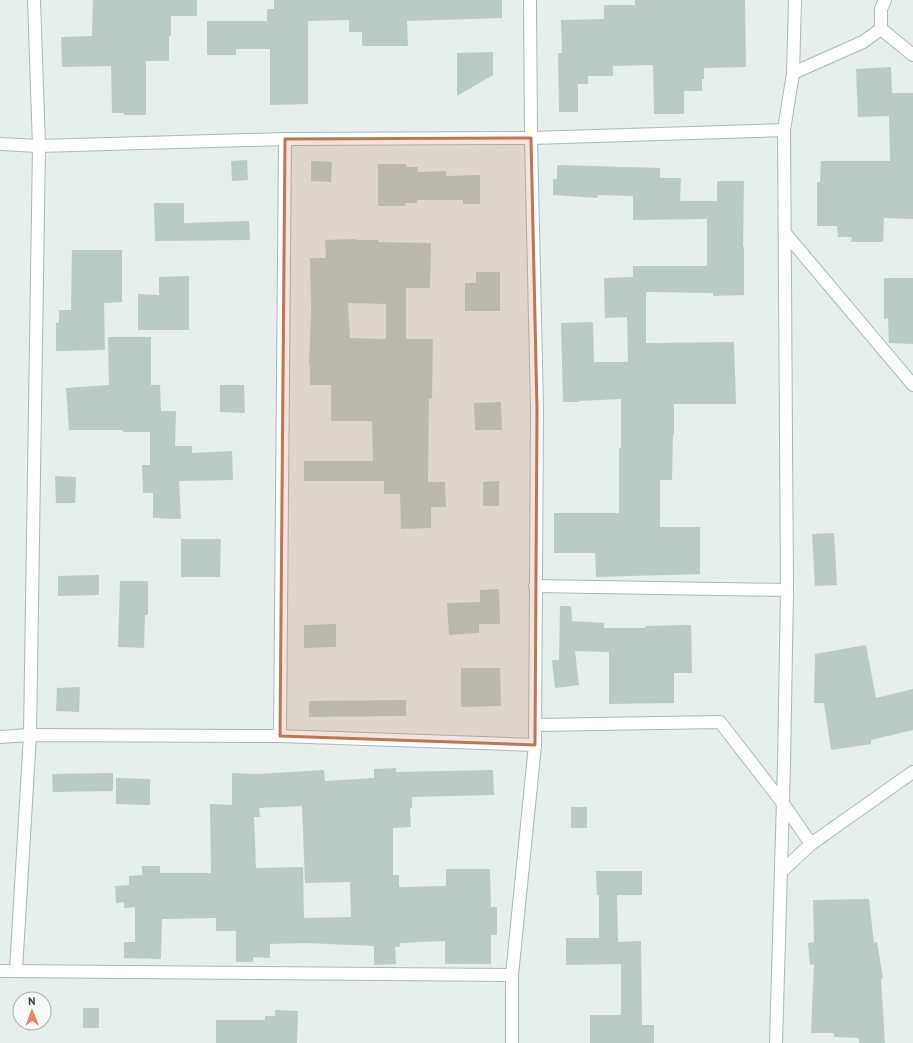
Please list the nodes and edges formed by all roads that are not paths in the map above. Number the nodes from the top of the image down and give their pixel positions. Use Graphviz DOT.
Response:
graph roads {
  1 [pos="34,0"];
  2 [pos="530,0"];
  3 [pos="795,0"];
  4 [pos="885,0"];
  5 [pos="880,29"];
  6 [pos="913,55"];
  7 [pos="793,73"];
  8 [pos="784,130"];
  9 [pos="531,138"];
  10 [pos="285,139"];
  11 [pos="0,144"];
  12 [pos="39,146"];
  13 [pos="785,233"];
  14 [pos="913,385"];
  15 [pos="535,586"];
  16 [pos="787,590"];
  17 [pos="535,725"];
  18 [pos="30,735"];
  19 [pos="280,736"];
  20 [pos="0,738"];
  21 [pos="535,745"];
  22 [pos="913,772"];
  23 [pos="782,802"];
  24 [pos="811,844"];
  25 [pos="781,872"];
  26 [pos="16,970"];
  27 [pos="0,971"];
  28 [pos="512,975"];
  29 [pos="512,1043"];
  30 [pos="776,1043"];
  1 -- 12 [label="street"];
  2 -- 9 [label="street"];
  3 -- 7 [label="street"];
  4 -- 5 [label="street"];
  5 -- 6 [label="street"];
  5 -- 7 [label="street"];
  7 -- 8 [label="street"];
  8 -- 9 [label="street"];
  8 -- 13 [label="street"];
  9 -- 10 [label="street"];
  9 -- 15 [label="street"];
  10 -- 12 [label="street"];
  10 -- 19 [label="street"];
  11 -- 12 [label="street"];
  12 -- 18 [label="street"];
  13 -- 14 [label="street"];
  13 -- 16 [label="street"];
  15 -- 16 [label="street"];
  15 -- 17 [label="street"];
  16 -- 23 [label="street"];
  17 -- 21 [label="street"];
  17 -- 23 [label="street"];
  18 -- 19 [label="street"];
  18 -- 20 [label="street"];
  18 -- 26 [label="street"];
  19 -- 21 [label="street"];
  21 -- 28 [label="street"];
  22 -- 24 [label="street"];
  23 -- 24 [label="street"];
  23 -- 25 [label="street"];
  24 -- 25 [label="street"];
  25 -- 30 [label="street"];
  26 -- 27 [label="street"];
  26 -- 28 [label="street"];
  28 -- 29 [label="street"];
}
